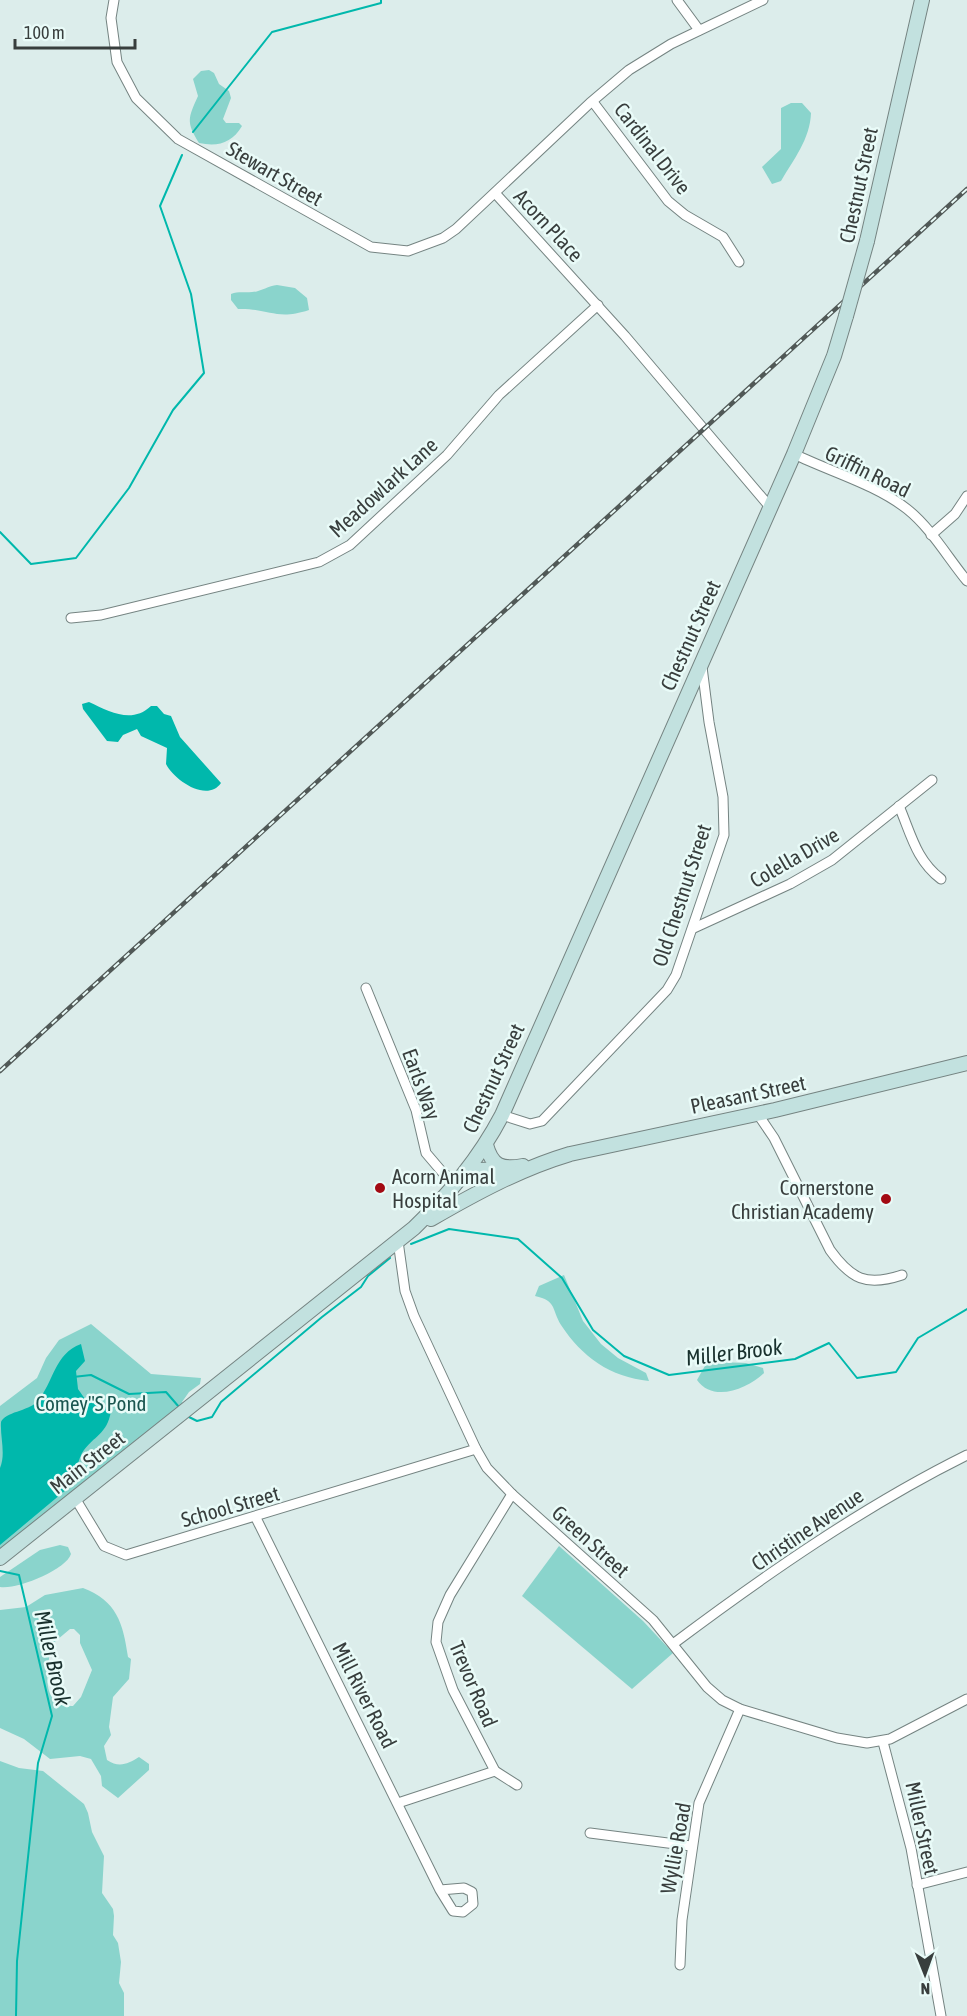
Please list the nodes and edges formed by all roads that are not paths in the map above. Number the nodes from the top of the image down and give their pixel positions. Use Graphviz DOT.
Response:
graph roads {
  1 [pos="114,0"];
  2 [pos="677,0"];
  3 [pos="763,0"];
  4 [pos="922,0"];
  5 [pos="699,30"];
  6 [pos="593,102"];
  7 [pos="495,193"];
  8 [pos="739,262"];
  9 [pos="598,306"];
  10 [pos="794,454"];
  11 [pos="967,496"];
  12 [pos="770,507"];
  13 [pos="931,535"];
  14 [pos="967,581"];
  15 [pos="70,618"];
  16 [pos="701,660"];
  17 [pos="932,780"];
  18 [pos="899,806"];
  19 [pos="941,879"];
  20 [pos="694,928"];
  21 [pos="366,988"];
  22 [pos="967,1063"];
  23 [pos="757,1113"];
  24 [pos="502,1115"];
  25 [pos="486,1145"];
  26 [pos="537,1164"];
  27 [pos="508,1168"];
  28 [pos="464,1176"];
  29 [pos="495,1183"];
  30 [pos="414,1228"];
  31 [pos="398,1240"];
  32 [pos="902,1275"];
  33 [pos="476,1449"];
  34 [pos="967,1455"];
  35 [pos="512,1494"];
  36 [pos="75,1498"];
  37 [pos="256,1518"];
  38 [pos="0,1558"];
  39 [pos="673,1644"];
  40 [pos="967,1699"];
  41 [pos="740,1709"];
  42 [pos="884,1742"];
  43 [pos="495,1771"];
  44 [pos="517,1785"];
  45 [pos="398,1803"];
  46 [pos="590,1833"];
  47 [pos="691,1846"];
  48 [pos="967,1872"];
  49 [pos="917,1885"];
  50 [pos="440,1890"];
  51 [pos="680,1965"];
  52 [pos="941,2016"];
  1 -- 7 [label="street, Stewart Street"];
  2 -- 5 [label="street"];
  3 -- 5 [label="street, Acorn Place"];
  4 -- 10 [label="main road, Chestnut Street, bridge"];
  5 -- 6 [label="street, Acorn Place"];
  6 -- 7 [label="street, Acorn Place"];
  6 -- 8 [label="street, Cardinal Drive"];
  7 -- 9 [label="street, Acorn Place"];
  9 -- 12 [label="street, Acorn Place"];
  9 -- 15 [label="street, Meadowlark Lane"];
  10 -- 12 [label="main road, Chestnut Street"];
  10 -- 13 [label="street, Griffin Road"];
  11 -- 13 [label="street"];
  12 -- 16 [label="main road, Chestnut Street"];
  13 -- 14 [label="street, Griffin Road"];
  16 -- 20 [label="street, Old Chestnut Street"];
  16 -- 24 [label="main road, Chestnut Street"];
  17 -- 18 [label="street, Colella Drive"];
  18 -- 19 [label="street"];
  18 -- 20 [label="street, Colella Drive"];
  20 -- 24 [label="street, Old Chestnut Street"];
  21 -- 28 [label="street, Earls Way"];
  22 -- 23 [label="main road, Pleasant Street"];
  23 -- 26 [label="main road, Pleasant Street"];
  23 -- 32 [label="street"];
  24 -- 25 [label="main road, Chestnut Street"];
  25 -- 27 [label="main road"];
  25 -- 28 [label="main road, Chestnut Street"];
  26 -- 27 [label="main road, Pleasant Street"];
  26 -- 29 [label="main road, Pleasant Street"];
  27 -- 28 [label="main road, Pleasant Street"];
  28 -- 29 [label="main road"];
  28 -- 30 [label="main road, Chestnut Street"];
  29 -- 30 [label="main road, Pleasant Street"];
  30 -- 31 [label="main road, Chestnut Street"];
  31 -- 33 [label="street, Green Street"];
  31 -- 36 [label="main road, Main Street"];
  33 -- 35 [label="street, Green Street"];
  33 -- 37 [label="street, School Street"];
  34 -- 39 [label="street, Christine Avenue"];
  35 -- 39 [label="street, Green Street"];
  35 -- 43 [label="street, Trevor Road"];
  36 -- 37 [label="street, School Street"];
  36 -- 38 [label="main road, Main Street"];
  37 -- 45 [label="street, Mill River Road"];
  39 -- 41 [label="street, Green Street"];
  40 -- 42 [label="street"];
  41 -- 42 [label="street, Green Street"];
  41 -- 47 [label="street, Wyllie Road"];
  42 -- 49 [label="street, Miller Street"];
  43 -- 44 [label="street"];
  43 -- 45 [label="street"];
  45 -- 50 [label="street, Mill River Road"];
  46 -- 47 [label="street"];
  47 -- 51 [label="street, Wyllie Road"];
  48 -- 49 [label="street"];
  49 -- 52 [label="street, Miller Street"];
}
